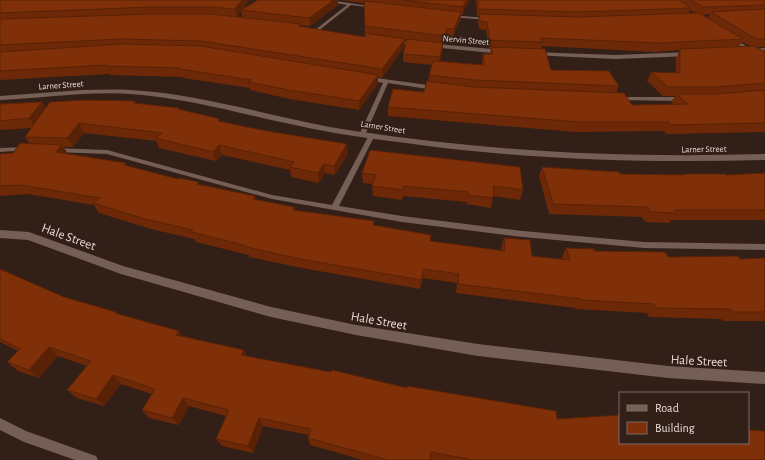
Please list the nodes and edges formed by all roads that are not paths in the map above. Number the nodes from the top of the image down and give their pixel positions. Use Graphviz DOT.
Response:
graph roads {
  1 [pos="320,0"];
  2 [pos="350,4"];
  3 [pos="379,8"];
  4 [pos="444,15"];
  5 [pos="496,19"];
  6 [pos="309,30"];
  7 [pos="317,31"];
  8 [pos="324,32"];
  9 [pos="724,34"];
  10 [pos="384,41"];
  11 [pos="765,50"];
  12 [pos="750,51"];
  13 [pos="734,52"];
  14 [pos="508,53"];
  15 [pos="523,53"];
  16 [pos="696,54"];
  17 [pos="765,60"];
  18 [pos="363,78"];
  19 [pos="386,82"];
  20 [pos="441,89"];
  21 [pos="0,98"];
  22 [pos="611,99"];
  23 [pos="689,99"];
  24 [pos="362,133"];
  25 [pos="372,135"];
  26 [pos="34,149"];
  27 [pos="0,150"];
  28 [pos="48,150"];
  29 [pos="765,157"];
  30 [pos="335,208"];
  31 [pos="0,234"];
  32 [pos="765,247"];
  33 [pos="765,378"];
  34 [pos="0,424"];
  35 [pos="92,460"];
  1 -- 2 [label="lane"];
  2 -- 3 [label="lane"];
  2 -- 7 [label="lane"];
  4 -- 5 [label="lane"];
  6 -- 7 [label="street"];
  7 -- 8 [label="street"];
  9 -- 12 [label="street"];
  10 -- 14 [label="street, Nervin Street"];
  11 -- 12 [label="street"];
  12 -- 13 [label="street"];
  12 -- 17 [label="street"];
  15 -- 16 [label="street"];
  18 -- 19 [label="lane"];
  19 -- 20 [label="lane"];
  19 -- 24 [label="lane"];
  21 -- 24 [label="street, Larner Street"];
  22 -- 23 [label="lane"];
  24 -- 25 [label="street, Larner Street"];
  25 -- 29 [label="street, Larner Street"];
  25 -- 30 [label="lane"];
  26 -- 27 [label="lane"];
  28 -- 30 [label="lane"];
  30 -- 32 [label="lane"];
  31 -- 33 [label="street, Hale Street"];
  34 -- 35 [label="lane"];
}
